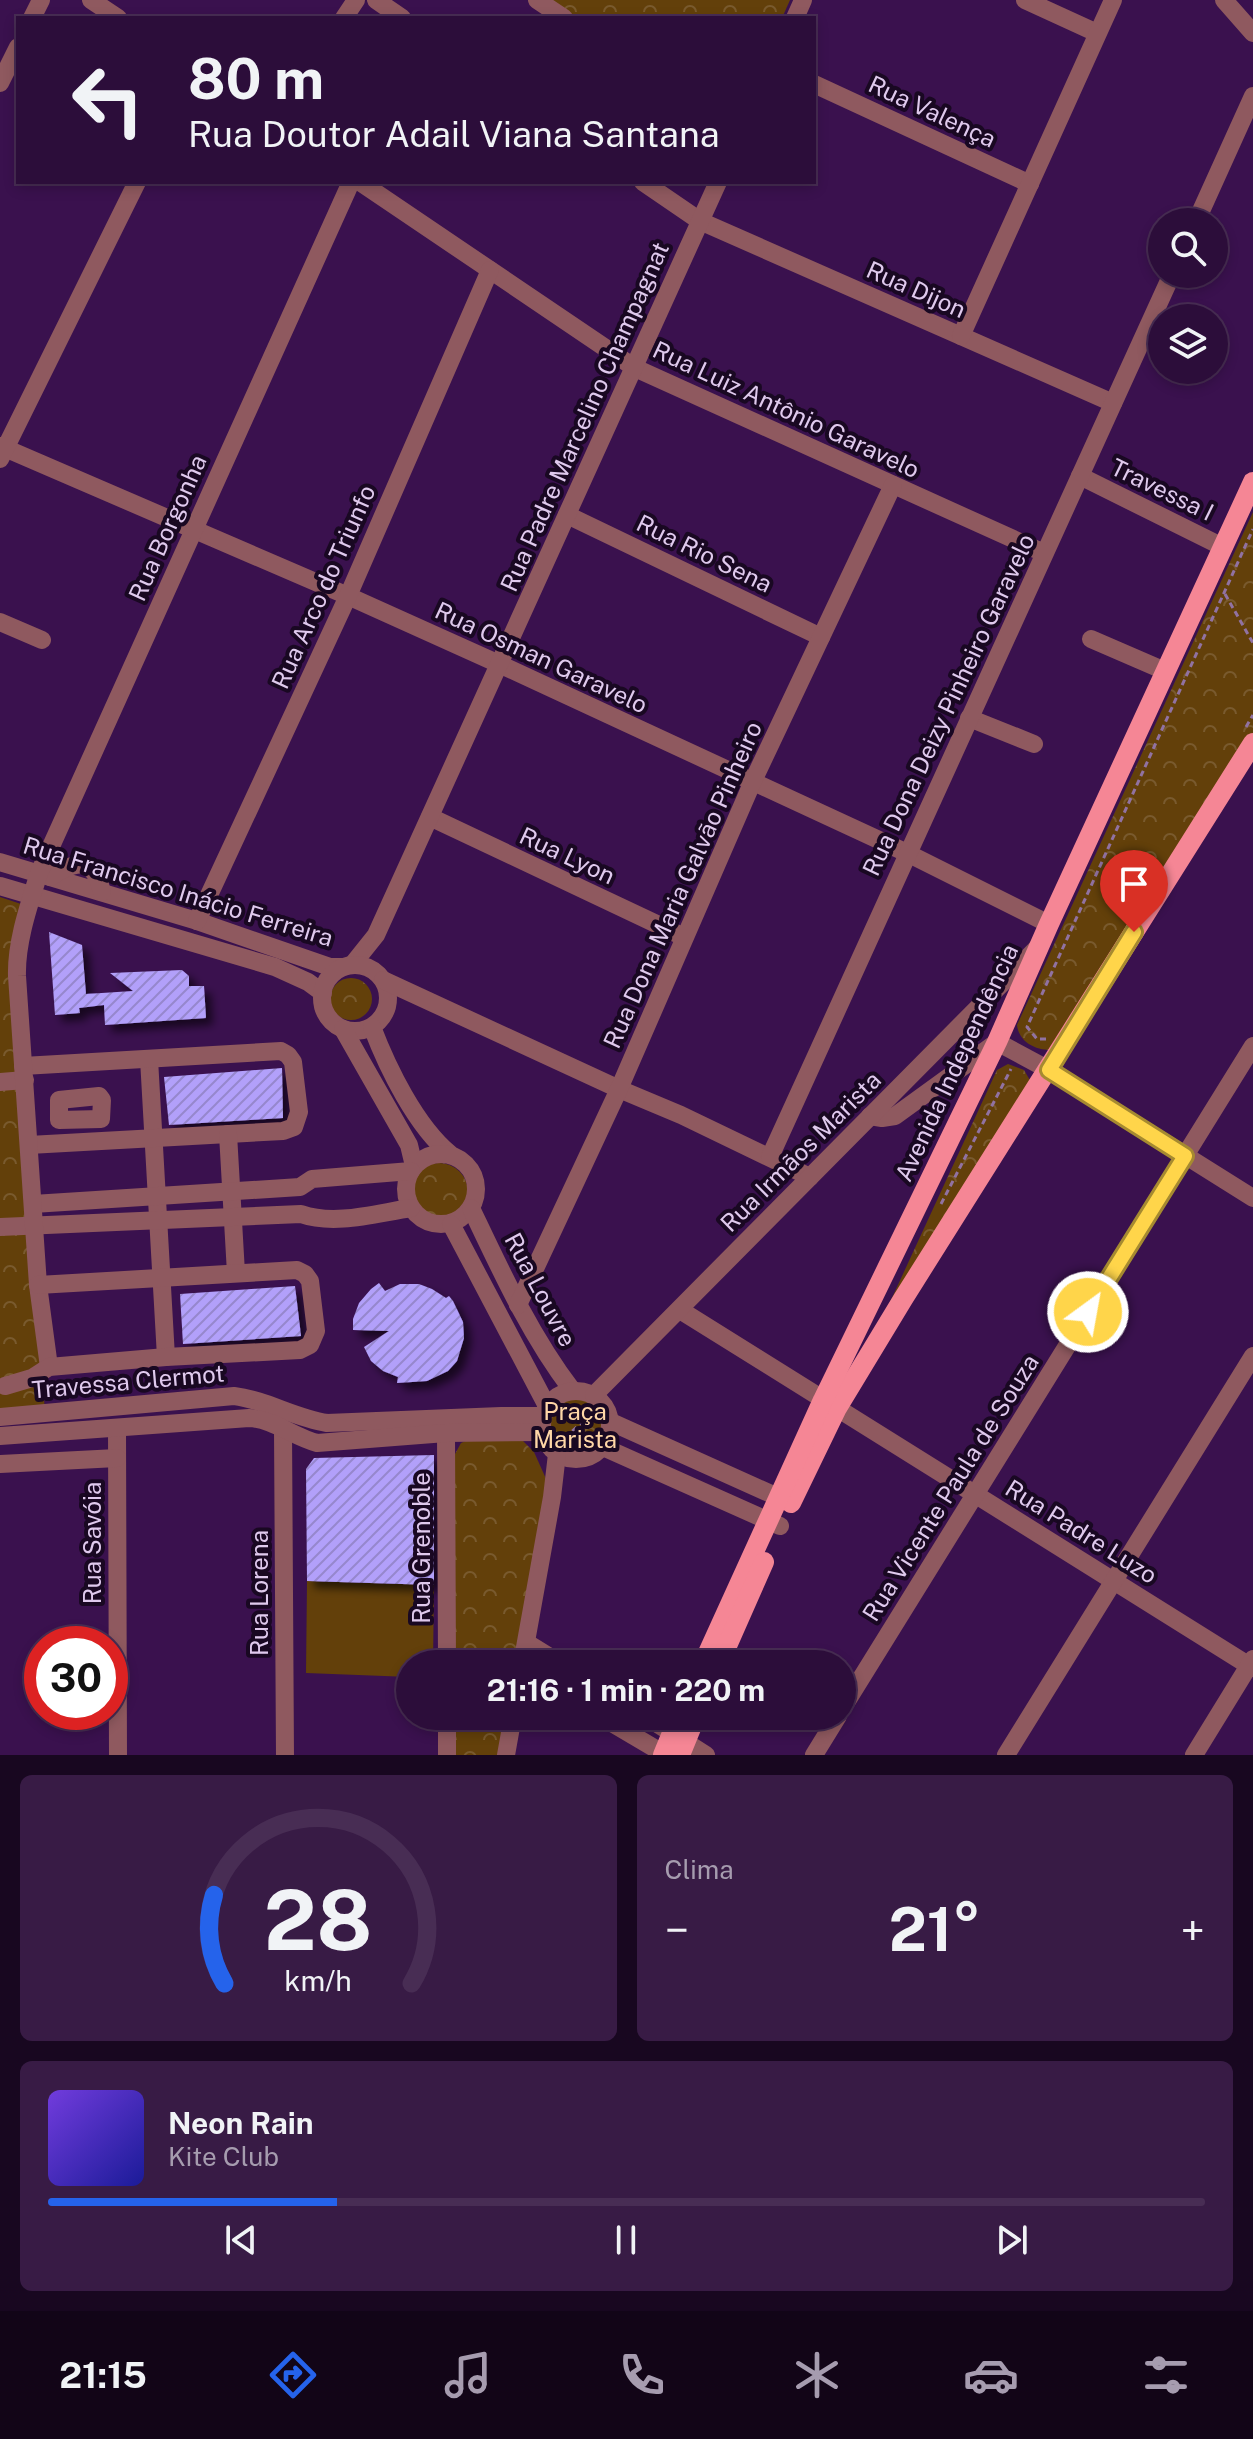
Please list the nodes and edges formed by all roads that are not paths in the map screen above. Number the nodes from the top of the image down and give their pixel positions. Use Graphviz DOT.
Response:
graph roads {
  1 [pos="91,0"];
  2 [pos="376,0"];
  3 [pos="537,0"];
  4 [pos="1025,0"];
  5 [pos="1113,0"];
  6 [pos="1224,0"];
  7 [pos="115,16"];
  8 [pos="399,16"];
  9 [pos="561,16"];
  10 [pos="1097,33"];
  11 [pos="1253,33"];
  12 [pos="16,51"];
  13 [pos="0,83"];
  14 [pos="816,85"];
  15 [pos="1253,96"];
  16 [pos="136,184"];
  17 [pos="350,184"];
  18 [pos="363,184"];
  19 [pos="646,184"];
  20 [pos="717,184"];
  21 [pos="1030,184"];
  22 [pos="1202,208"];
  23 [pos="700,221"];
  24 [pos="490,270"];
  25 [pos="1166,288"];
  26 [pos="961,336"];
  27 [pos="635,368"];
  28 [pos="1113,403"];
  29 [pos="2,450"];
  30 [pos="1080,476"];
  31 [pos="1253,482"];
  32 [pos="893,485"];
  33 [pos="567,515"];
  34 [pos="194,529"];
  35 [pos="1223,547"];
  36 [pos="1044,553"];
  37 [pos="348,596"];
  38 [pos="0,622"];
  39 [pos="821,637"];
  40 [pos="1091,639"];
  41 [pos="42,640"];
  42 [pos="499,664"];
  43 [pos="1165,671"];
  44 [pos="969,718"];
  45 [pos="1034,744"];
  46 [pos="1250,756"];
  47 [pos="753,781"];
  48 [pos="430,817"];
  49 [pos="907,853"];
  50 [pos="0,862"];
  51 [pos="44,875"];
  52 [pos="0,886"];
  53 [pos="32,895"];
  54 [pos="197,921"];
  55 [pos="1046,933"];
  56 [pos="376,935"];
  57 [pos="684,937"];
  58 [pos="347,966"];
  59 [pos="380,977"];
  60 [pos="323,993"];
  61 [pos="372,1027"];
  62 [pos="343,1029"];
  63 [pos="997,1042"];
  64 [pos="1253,1046"];
  65 [pos="149,1059"];
  66 [pos="1049,1070"];
  67 [pos="24,1073"];
  68 [pos="0,1082"];
  69 [pos="619,1089"];
  70 [pos="870,1116"];
  71 [pos="83,1121"];
  72 [pos="228,1134"];
  73 [pos="153,1138"];
  74 [pos="84,1142"];
  75 [pos="29,1145"];
  76 [pos="450,1154"];
  77 [pos="1185,1156"];
  78 [pos="770,1157"];
  79 [pos="412,1169"];
  80 [pos="810,1177"];
  81 [pos="300,1187"];
  82 [pos="231,1191"];
  83 [pos="157,1196"];
  84 [pos="1253,1198"];
  85 [pos="33,1204"];
  86 [pos="411,1208"];
  87 [pos="471,1208"];
  88 [pos="301,1214"];
  89 [pos="232,1218"];
  90 [pos="158,1222"];
  91 [pos="451,1224"];
  92 [pos="35,1225"];
  93 [pos="0,1227"];
  94 [pos="236,1273"];
  95 [pos="161,1278"];
  96 [pos="38,1285"];
  97 [pos="518,1305"];
  98 [pos="680,1310"];
  99 [pos="1253,1356"];
  100 [pos="166,1357"];
  101 [pos="49,1367"];
  102 [pos="5,1386"];
  103 [pos="572,1390"];
  104 [pos="594,1395"];
  105 [pos="830,1404"];
  106 [pos="0,1417"];
  107 [pos="544,1418"];
  108 [pos="611,1422"];
  109 [pos="117,1428"];
  110 [pos="283,1430"];
  111 [pos="446,1433"];
  112 [pos="0,1436"];
  113 [pos="603,1447"];
  114 [pos="557,1454"];
  115 [pos="117,1458"];
  116 [pos="576,1460"];
  117 [pos="0,1464"];
  118 [pos="974,1494"];
  119 [pos="552,1497"];
  120 [pos="785,1500"];
  121 [pos="774,1523"];
  122 [pos="1112,1580"];
  123 [pos="527,1643"];
  124 [pos="447,1650"];
  125 [pos="525,1650"];
  126 [pos="538,1650"];
  127 [pos="710,1650"];
  128 [pos="724,1650"];
  129 [pos="1252,1664"];
  130 [pos="856,1686"];
  131 [pos="447,1730"];
  132 [pos="510,1730"];
  133 [pos="636,1730"];
  134 [pos="829,1730"];
  135 [pos="672,1744"];
  136 [pos="118,1755"];
  137 [pos="285,1755"];
  138 [pos="447,1755"];
  139 [pos="506,1755"];
  140 [pos="706,1755"];
  141 [pos="814,1755"];
  142 [pos="1006,1755"];
  143 [pos="1194,1755"];
  1 -- 7 [label="street"];
  2 -- 8 [label="street"];
  3 -- 9 [label="street"];
  4 -- 10 [label="street"];
  5 -- 10 [label="street"];
  6 -- 11 [label="street"];
  10 -- 21 [label="street"];
  12 -- 13 [label="street"];
  14 -- 21 [label="street, Rua Valença"];
  15 -- 22 [label="street"];
  16 -- 29 [label="street"];
  17 -- 34 [label="street, Rua Borgonha"];
  18 -- 24 [label="street, Rua Luiz Antônio Garavelo"];
  19 -- 23 [label="street, Rua Dijon"];
  20 -- 23 [label="street, Rua Padre Marcelino Champagnat"];
  21 -- 26 [label="street"];
  23 -- 26 [label="street, Rua Dijon"];
  23 -- 27 [label="street, Rua Padre Marcelino Champagnat"];
  24 -- 27 [label="street, Rua Luiz Antônio Garavelo"];
  24 -- 37 [label="street, Rua Arco do Triunfo"];
  25 -- 28 [label="street, Rua Dona Deizy Pinheiro Garavelo"];
  26 -- 28 [label="street, Rua Dijon"];
  27 -- 32 [label="street, Rua Luiz Antônio Garavelo"];
  27 -- 33 [label="street, Rua Padre Marcelino Champagnat"];
  28 -- 30 [label="street, Rua Dona Deizy Pinheiro Garavelo"];
  29 -- 34 [label="street, Rua Osman Garavelo"];
  30 -- 35 [label="street, Travessa I"];
  30 -- 36 [label="street, Rua Dona Deizy Pinheiro Garavelo"];
  31 -- 35 [label="main road, Avenida Independência"];
  32 -- 36 [label="street, Rua Luiz Antônio Garavelo"];
  32 -- 39 [label="street, Rua Dona Maria Galvão Pinheiro"];
  33 -- 39 [label="street, Rua Rio Sena"];
  33 -- 42 [label="street, Rua Padre Marcelino Champagnat"];
  34 -- 37 [label="street, Rua Osman Garavelo"];
  34 -- 51 [label="street, Rua Borgonha"];
  35 -- 43 [label="main road, Avenida Independência"];
  36 -- 44 [label="street, Rua Dona Deizy Pinheiro Garavelo"];
  37 -- 42 [label="street, Rua Osman Garavelo"];
  37 -- 54 [label="street, Rua Arco do Triunfo"];
  38 -- 41 [label="street"];
  39 -- 47 [label="street, Rua Dona Maria Galvão Pinheiro"];
  40 -- 43 [label="street"];
  42 -- 47 [label="street, Rua Osman Garavelo"];
  42 -- 48 [label="street, Rua Padre Marcelino Champagnat"];
  43 -- 55 [label="main road, Avenida Independência"];
  44 -- 45 [label="street"];
  44 -- 49 [label="street, Rua Dona Deizy Pinheiro Garavelo"];
  46 -- 66 [label="main road, Avenida Independência"];
  47 -- 49 [label="street, Rua Osman Garavelo"];
  47 -- 57 [label="street, Rua Dona Maria Galvão Pinheiro"];
  48 -- 56 [label="street, Rua Padre Marcelino Champagnat"];
  48 -- 57 [label="street, Rua Lyon"];
  49 -- 55 [label="street, Rua Osman Garavelo"];
  49 -- 78 [label="street, Rua Dona Deizy Pinheiro Garavelo"];
  50 -- 51 [label="street, Rua Francisco Inácio Ferreira"];
  51 -- 53 [label="street, Rua Borgonha"];
  51 -- 54 [label="street, Rua Francisco Inácio Ferreira"];
  52 -- 53 [label="street, Rua Francisco Inácio Ferreira"];
  53 -- 60 [label="street, Rua Francisco Inácio Ferreira"];
  53 -- 67 [label="street, Rua Borgonha"];
  54 -- 58 [label="street, Rua Francisco Inácio Ferreira"];
  55 -- 63 [label="main road, Avenida Independência"];
  55 -- 70 [label="street, Rua Irmãos Marista"];
  56 -- 58 [label="street, Rua Padre Marcelino Champagnat"];
  56 -- 59 [label="street, Rua Padre Marcelino Champagnat"];
  57 -- 69 [label="street, Rua Dona Maria Galvão Pinheiro"];
  58 -- 59 [label="street"];
  58 -- 60 [label="street"];
  59 -- 61 [label="street"];
  59 -- 69 [label="street"];
  60 -- 62 [label="street"];
  61 -- 62 [label="street"];
  61 -- 76 [label="street"];
  62 -- 79 [label="street"];
  63 -- 66 [label="street"];
  63 -- 70 [label="street"];
  63 -- 105 [label="main road, Avenida Independência"];
  64 -- 77 [label="street, Rua Vicente Paula de Souza"];
  65 -- 67 [label="street"];
  65 -- 72 [label="street"];
  65 -- 73 [label="street"];
  66 -- 77 [label="street"];
  66 -- 105 [label="main road, Avenida Independência"];
  67 -- 68 [label="street"];
  67 -- 75 [label="street, Rua Borgonha"];
  69 -- 78 [label="street"];
  69 -- 97 [label="street, Rua Dona Maria Galvão Pinheiro"];
  70 -- 80 [label="street, Rua Irmãos Marista"];
  71 -- 74 [label="street"];
  72 -- 73 [label="street"];
  72 -- 82 [label="street"];
  73 -- 74 [label="street"];
  73 -- 83 [label="street"];
  74 -- 75 [label="street"];
  75 -- 85 [label="street, Rua Borgonha"];
  76 -- 79 [label="street"];
  76 -- 87 [label="street"];
  77 -- 84 [label="street"];
  77 -- 118 [label="street, Rua Vicente Paula de Souza"];
  78 -- 80 [label="street"];
  79 -- 81 [label="street"];
  79 -- 86 [label="street"];
  80 -- 98 [label="street, Rua Irmãos Marista"];
  81 -- 82 [label="street"];
  81 -- 88 [label="street"];
  82 -- 83 [label="street"];
  82 -- 89 [label="street"];
  83 -- 85 [label="street"];
  83 -- 90 [label="street"];
  85 -- 92 [label="street, Rua Borgonha"];
  86 -- 88 [label="street"];
  86 -- 91 [label="street"];
  87 -- 91 [label="street"];
  87 -- 97 [label="street, Rua Louvre"];
  88 -- 89 [label="street"];
  89 -- 90 [label="street"];
  89 -- 94 [label="street"];
  90 -- 92 [label="street"];
  90 -- 95 [label="street"];
  91 -- 107 [label="street, Rua Louvre"];
  92 -- 93 [label="street"];
  92 -- 96 [label="street, Rua Borgonha"];
  94 -- 95 [label="street"];
  94 -- 100 [label="street"];
  95 -- 96 [label="street"];
  95 -- 100 [label="street"];
  96 -- 101 [label="street, Rua Borgonha"];
  97 -- 103 [label="street, Rua Louvre"];
  98 -- 104 [label="street, Rua Irmãos Marista"];
  98 -- 105 [label="street, Rua Padre Luzo"];
  99 -- 122 [label="street"];
  100 -- 101 [label="street"];
  101 -- 102 [label="street"];
  103 -- 104 [label="street"];
  103 -- 107 [label="street"];
  104 -- 108 [label="street"];
  105 -- 118 [label="street, Rua Padre Luzo"];
  105 -- 120 [label="main road, Avenida Independência"];
  106 -- 107 [label="street, Travessa Clermot"];
  107 -- 111 [label="street"];
  107 -- 114 [label="street"];
  108 -- 113 [label="street"];
  108 -- 120 [label="street"];
  109 -- 110 [label="street"];
  109 -- 112 [label="street"];
  109 -- 115 [label="street, Rua Savóia"];
  110 -- 111 [label="street"];
  110 -- 137 [label="street, Rua Lorena"];
  111 -- 124 [label="street, Rua Grenoble"];
  113 -- 116 [label="street"];
  113 -- 121 [label="street"];
  114 -- 116 [label="street"];
  114 -- 119 [label="street"];
  115 -- 117 [label="street"];
  115 -- 136 [label="street, Rua Savóia"];
  116 -- 119 [label="street"];
  118 -- 122 [label="street, Rua Padre Luzo"];
  118 -- 130 [label="street, Rua Vicente Paula de Souza"];
  119 -- 123 [label="street"];
  120 -- 121 [label="main road, Avenida Independência"];
  121 -- 127 [label="main road, Avenida Independência"];
  121 -- 128 [label="main road, Avenida Independência"];
  122 -- 129 [label="street, Rua Padre Luzo"];
  122 -- 142 [label="street"];
  123 -- 125 [label="street"];
  123 -- 126 [label="street"];
  129 -- 143 [label="street"];
  131 -- 138 [label="street"];
  132 -- 139 [label="street"];
  133 -- 135 [label="street"];
  134 -- 141 [label="street"];
  135 -- 140 [label="street"];
}
